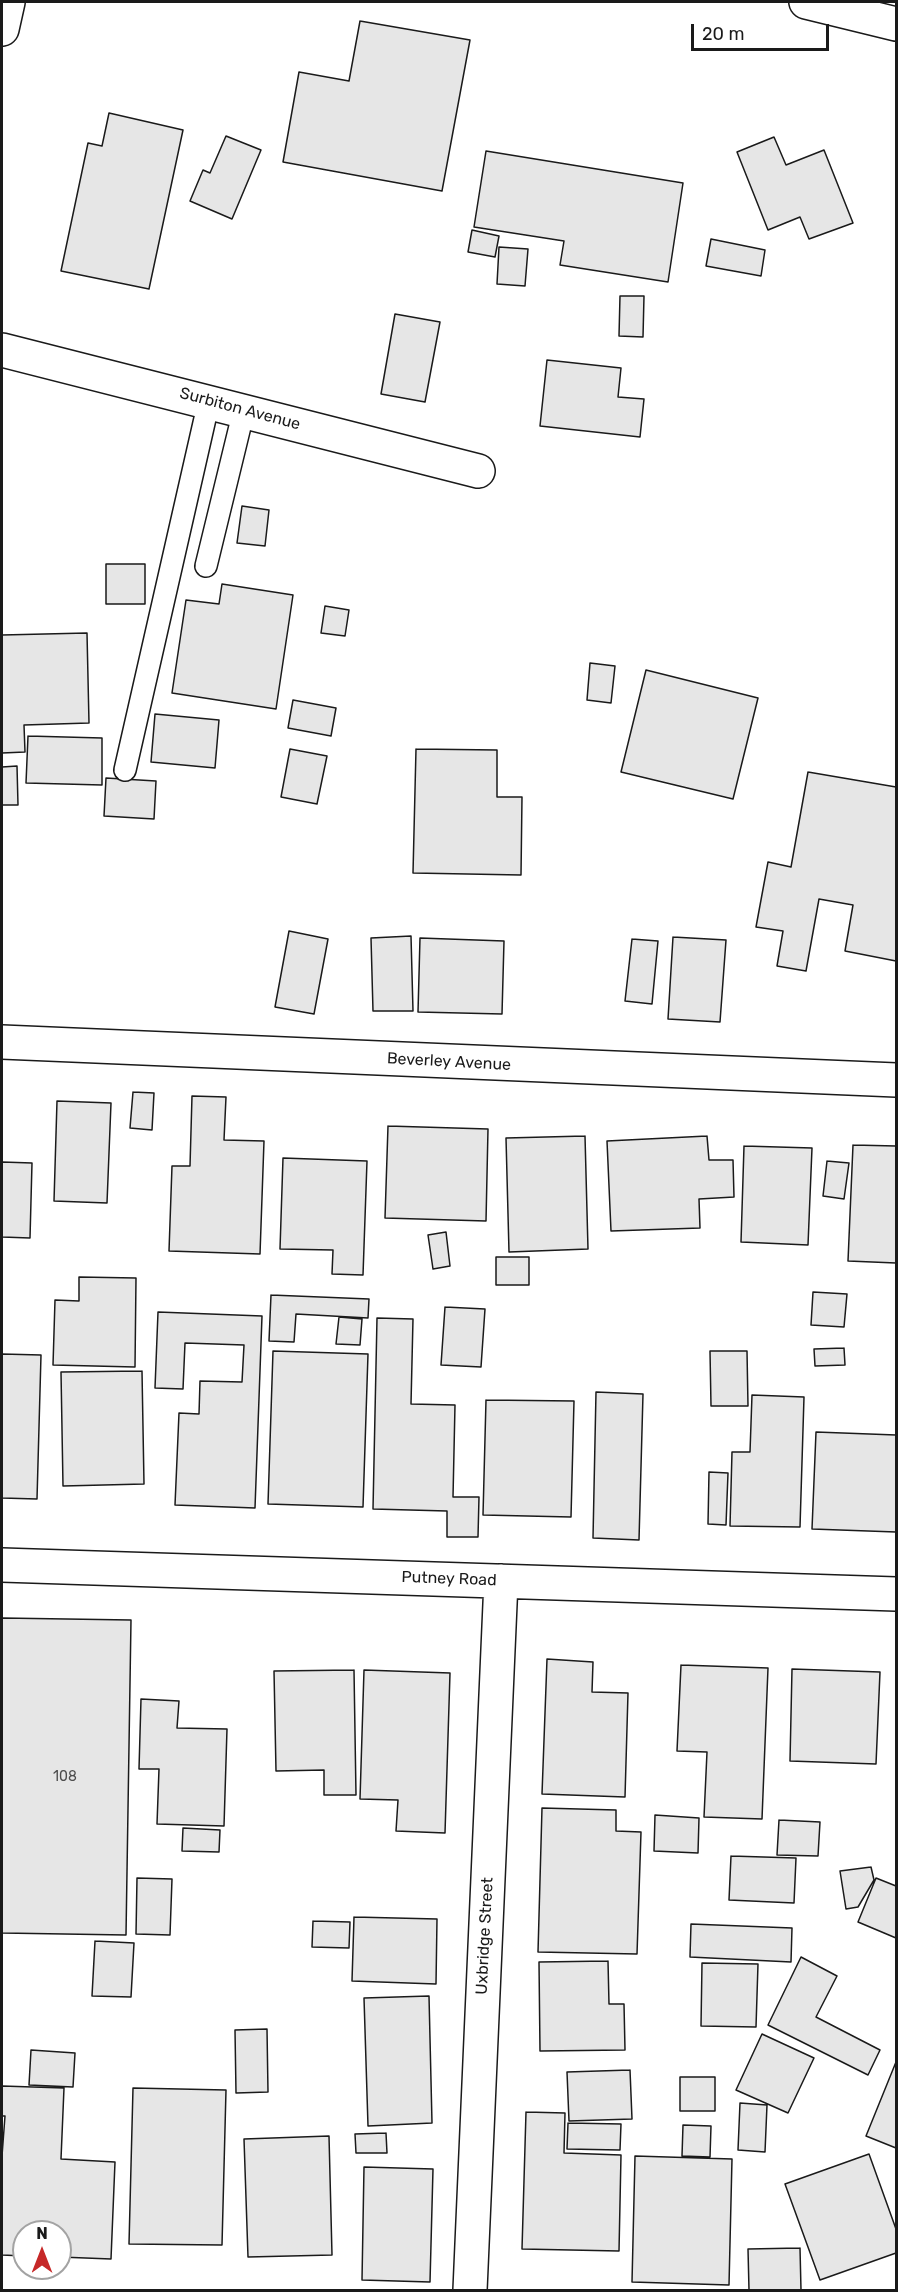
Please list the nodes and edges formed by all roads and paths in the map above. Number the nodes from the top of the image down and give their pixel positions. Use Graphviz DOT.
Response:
graph roads {
  1 [pos="8,2"];
  2 [pos="806,2"];
  3 [pos="897,24"];
  4 [pos="2,29"];
  5 [pos="2,350"];
  6 [pos="209,401"];
  7 [pos="244,410"];
  8 [pos="478,471"];
  9 [pos="206,566"];
  10 [pos="125,770"];
  11 [pos="2,1042"];
  12 [pos="897,1080"];
  13 [pos="2,1565"];
  14 [pos="501,1581"];
  15 [pos="897,1594"];
  16 [pos="470,2290"];
  1 -- 4 [label="street"];
  2 -- 3 [label="street"];
  5 -- 6 [label="street, Surbiton Avenue"];
  6 -- 7 [label="street, Surbiton Avenue"];
  6 -- 10 [label="lane"];
  7 -- 8 [label="street, Surbiton Avenue"];
  7 -- 9 [label="lane"];
  11 -- 12 [label="street, Beverley Avenue"];
  13 -- 14 [label="street, Putney Road"];
  14 -- 15 [label="street, Putney Road"];
  14 -- 16 [label="street, Uxbridge Street"];
}
